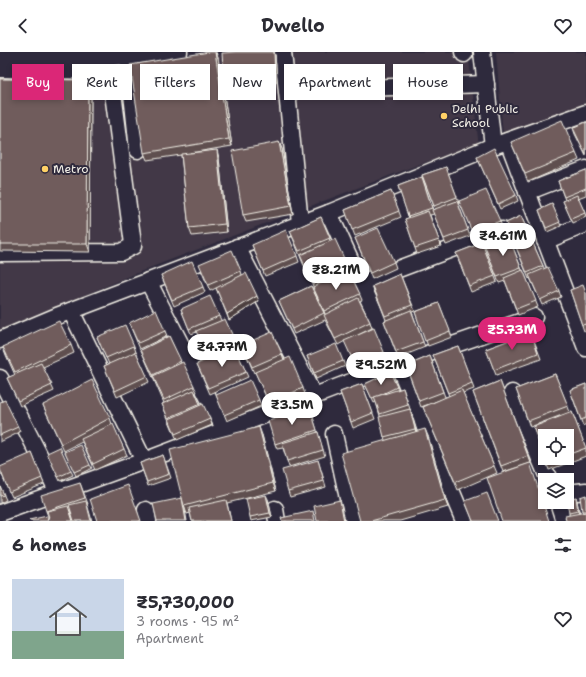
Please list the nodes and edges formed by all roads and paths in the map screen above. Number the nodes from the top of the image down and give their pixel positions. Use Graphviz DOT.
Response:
graph roads {
  1 [pos="179,52"];
  2 [pos="283,52"];
  3 [pos="482,52"];
  4 [pos="10,55"];
  5 [pos="128,56"];
  6 [pos="0,69"];
  7 [pos="486,84"];
  8 [pos="385,87"];
  9 [pos="586,113"];
  10 [pos="500,144"];
  11 [pos="138,150"];
  12 [pos="586,169"];
  13 [pos="526,192"];
  14 [pos="329,213"];
  15 [pos="300,223"];
  16 [pos="586,224"];
  17 [pos="502,230"];
  18 [pos="545,241"];
  19 [pos="237,247"];
  20 [pos="0,253"];
  21 [pos="148,281"];
  22 [pos="361,283"];
  23 [pos="71,311"];
  24 [pos="534,317"];
  25 [pos="0,340"];
  26 [pos="585,342"];
  27 [pos="398,364"];
  28 [pos="0,378"];
  29 [pos="512,393"];
  30 [pos="314,396"];
  31 [pos="225,430"];
  32 [pos="334,434"];
  33 [pos="144,462"];
  34 [pos="546,473"];
  35 [pos="586,491"];
  36 [pos="58,492"];
  37 [pos="574,492"];
  38 [pos="560,509"];
  39 [pos="0,513"];
  40 [pos="353,521"];
  41 [pos="464,521"];
  42 [pos="564,521"];
  1 -- 5 [label="street"];
  2 -- 15 [label="street"];
  3 -- 7 [label="street"];
  4 -- 5 [label="street"];
  5 -- 11 [label="street"];
  6 -- 20 [label="street"];
  7 -- 8 [label="street"];
  7 -- 10 [label="street"];
  9 -- 10 [label="street"];
  10 -- 13 [label="street"];
  10 -- 14 [label="street"];
  12 -- 13 [label="street"];
  13 -- 18 [label="street"];
  14 -- 15 [label="street"];
  14 -- 22 [label="street"];
  15 -- 19 [label="street"];
  16 -- 18 [label="street"];
  17 -- 22 [label="street"];
  18 -- 26 [label="street"];
  19 -- 21 [label="street"];
  19 -- 30 [label="street"];
  21 -- 23 [label="street"];
  21 -- 31 [label="street"];
  22 -- 27 [label="street"];
  23 -- 25 [label="street"];
  23 -- 33 [label="street"];
  24 -- 27 [label="street"];
  27 -- 30 [label="street"];
  27 -- 41 [label="street"];
  28 -- 36 [label="street"];
  29 -- 34 [label="street"];
  30 -- 31 [label="street"];
  31 -- 33 [label="street"];
  32 -- 40 [label="street"];
  33 -- 36 [label="street"];
  35 -- 37 [label="street"];
  36 -- 39 [label="street"];
  38 -- 42 [label="street"];
}
